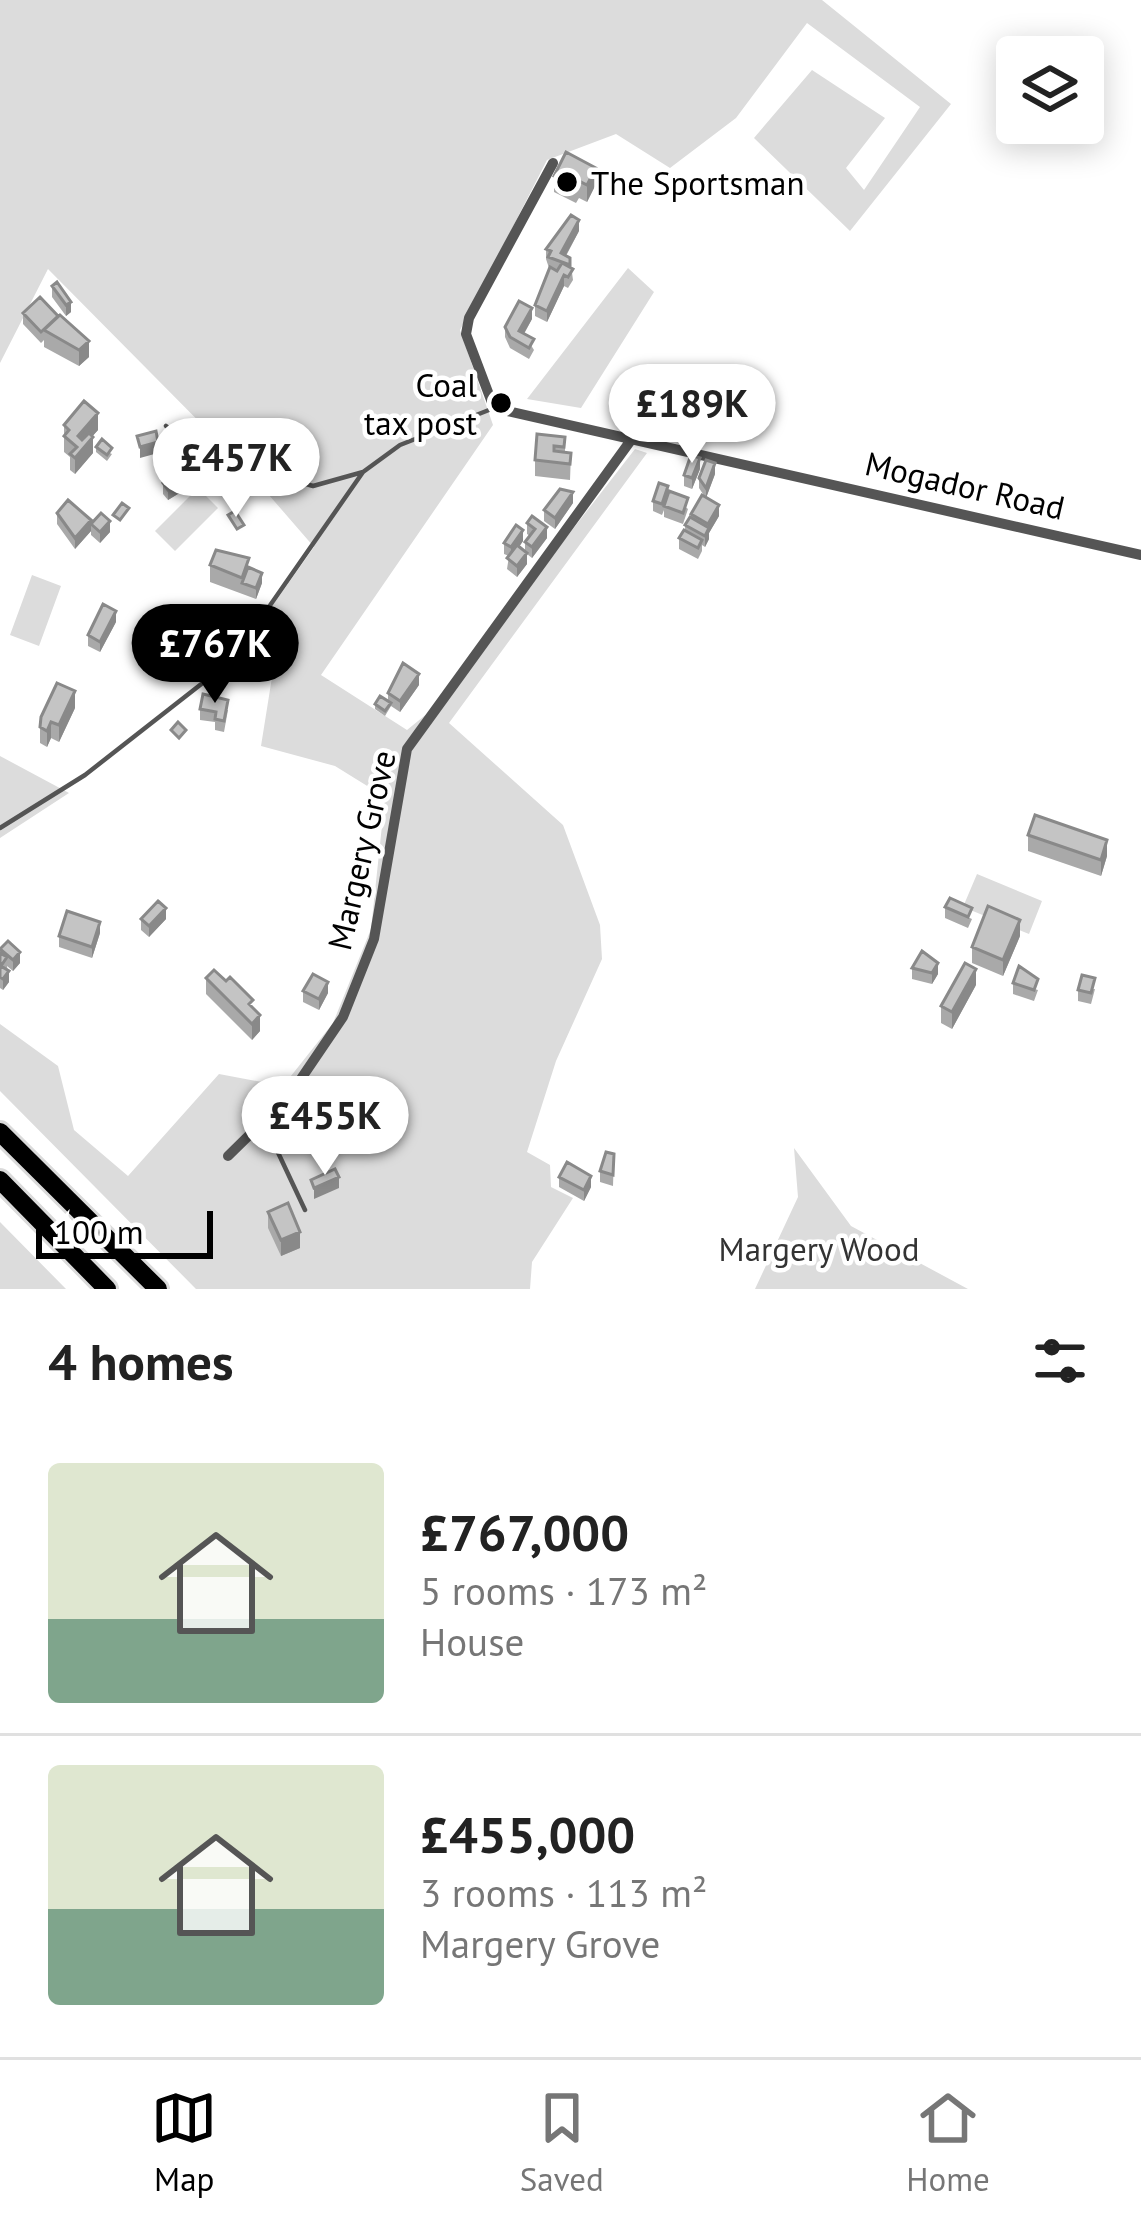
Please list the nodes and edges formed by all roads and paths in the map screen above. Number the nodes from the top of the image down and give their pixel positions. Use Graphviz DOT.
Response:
graph roads {
  1 [pos="554,163"];
  2 [pos="494,408"];
  3 [pos="166,426"];
  4 [pos="634,436"];
  5 [pos="363,472"];
  6 [pos="1141,555"];
  7 [pos="0,828"];
  8 [pos="271,1114"];
  9 [pos="0,1132"];
  10 [pos="228,1156"];
  11 [pos="0,1180"];
  12 [pos="305,1210"];
  13 [pos="107,1289"];
  14 [pos="158,1289"];
  1 -- 2 [label="street"];
  2 -- 4 [label="street, Mogador Road"];
  2 -- 5 [label="lane"];
  3 -- 5 [label="lane"];
  4 -- 6 [label="street, Mogador Road"];
  4 -- 8 [label="street, Margery Grove"];
  5 -- 7 [label="lane"];
  8 -- 10 [label="street, Margery Grove"];
  8 -- 12 [label="lane"];
  9 -- 14 [label="highway"];
  11 -- 13 [label="highway"];
}
